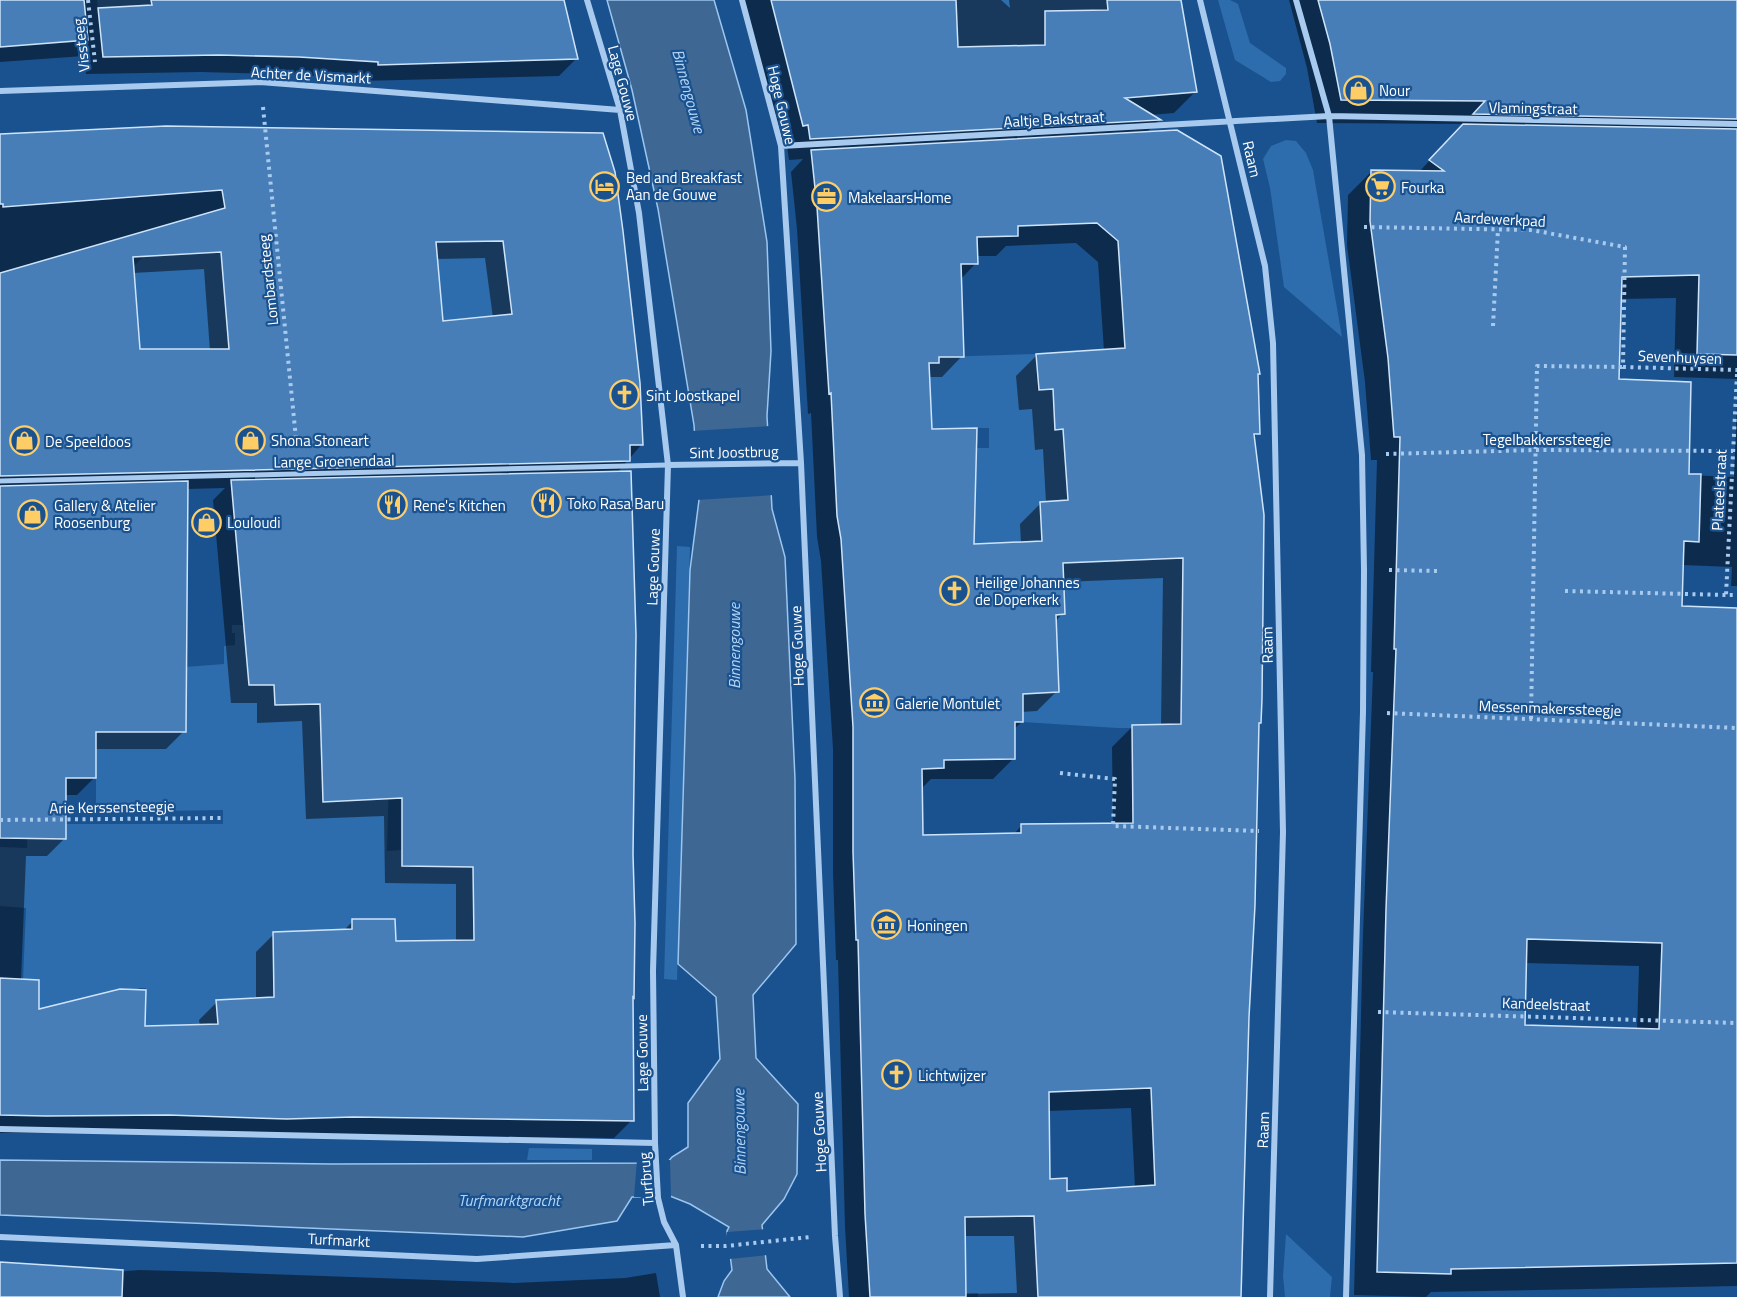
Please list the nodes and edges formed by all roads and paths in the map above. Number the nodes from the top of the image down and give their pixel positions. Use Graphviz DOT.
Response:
graph roads {
  1 [pos="88,0"];
  2 [pos="587,0"];
  3 [pos="742,0"];
  4 [pos="1200,0"];
  5 [pos="1296,0"];
  6 [pos="260,82"];
  7 [pos="98,87"];
  8 [pos="0,91"];
  9 [pos="620,110"];
  10 [pos="1329,116"];
  11 [pos="1231,122"];
  12 [pos="1737,124"];
  13 [pos="781,146"];
  14 [pos="1340,226"];
  15 [pos="1498,229"];
  16 [pos="1625,279"];
  17 [pos="1493,326"];
  18 [pos="1623,367"];
  19 [pos="1737,372"];
  20 [pos="1536,450"];
  21 [pos="1733,451"];
  22 [pos="1362,455"];
  23 [pos="801,463"];
  24 [pos="668,465"];
  25 [pos="300,474"];
  26 [pos="0,481"];
  27 [pos="1364,570"];
  28 [pos="1437,571"];
  29 [pos="1565,591"];
  30 [pos="1726,595"];
  31 [pos="1737,595"];
  32 [pos="1363,712"];
  33 [pos="1531,719"];
  34 [pos="1737,728"];
  35 [pos="1060,773"];
  36 [pos="223,818"];
  37 [pos="0,820"];
  38 [pos="1283,832"];
  39 [pos="1354,1011"];
  40 [pos="1737,1023"];
  41 [pos="0,1129"];
  42 [pos="656,1143"];
  43 [pos="814,1236"];
  44 [pos="0,1237"];
  45 [pos="676,1245"];
  46 [pos="726,1246"];
  47 [pos="683,1297"];
  48 [pos="840,1297"];
  49 [pos="1270,1297"];
  50 [pos="1346,1297"];
  1 -- 7 [label="path, Vissteeg"];
  2 -- 9 [label="street, Lage Gouwe"];
  3 -- 13 [label="street, Hoge Gouwe"];
  4 -- 11 [label="street, Raam"];
  5 -- 10 [label="street"];
  6 -- 7 [label="street, Achter de Vismarkt"];
  6 -- 9 [label="street, Achter de Vismarkt"];
  6 -- 25 [label="path, Lombardsteeg"];
  7 -- 8 [label="street, Achter de Vismarkt"];
  9 -- 24 [label="street, Lage Gouwe"];
  10 -- 11 [label="street, Aaltje Bakstraat"];
  10 -- 12 [label="street, Vlamingstraat"];
  10 -- 14 [label="street"];
  11 -- 13 [label="street, Aaltje Bakstraat"];
  11 -- 38 [label="street, Raam"];
  13 -- 23 [label="street, Hoge Gouwe"];
  14 -- 15 [label="path, Aardewerkpad"];
  14 -- 22 [label="street"];
  15 -- 16 [label="path, Aardewerkpad"];
  15 -- 17 [label="path"];
  16 -- 18 [label="path, Sevenhuysen"];
  18 -- 19 [label="path, Sevenhuysen"];
  18 -- 20 [label="path, Sevenhuysen"];
  19 -- 21 [label="path, Plateelstraat"];
  20 -- 21 [label="path, Tegelbakkerssteegje"];
  20 -- 22 [label="path, Tegelbakkerssteegje"];
  20 -- 33 [label="path"];
  21 -- 30 [label="path, Plateelstraat"];
  22 -- 27 [label="street"];
  23 -- 24 [label="street, Sint Joostbrug"];
  23 -- 48 [label="street, Hoge Gouwe"];
  24 -- 25 [label="street, Lange Groenendaal"];
  24 -- 42 [label="street, Lage Gouwe"];
  25 -- 26 [label="street, Lange Groenendaal"];
  27 -- 28 [label="path"];
  27 -- 32 [label="street"];
  29 -- 30 [label="path"];
  30 -- 31 [label="path"];
  32 -- 33 [label="path, Messenmakerssteegje"];
  32 -- 39 [label="street"];
  33 -- 34 [label="path, Messenmakerssteegje"];
  35 -- 38 [label="path"];
  36 -- 37 [label="path, Arie Kerssensteegje"];
  38 -- 49 [label="street, Raam"];
  39 -- 40 [label="path, Kandeelstraat"];
  39 -- 50 [label="street"];
  41 -- 42 [label="street"];
  42 -- 45 [label="street, Turfbrug"];
  43 -- 46 [label="path"];
  44 -- 45 [label="street, Turfmarkt"];
  45 -- 47 [label="street"];
}
